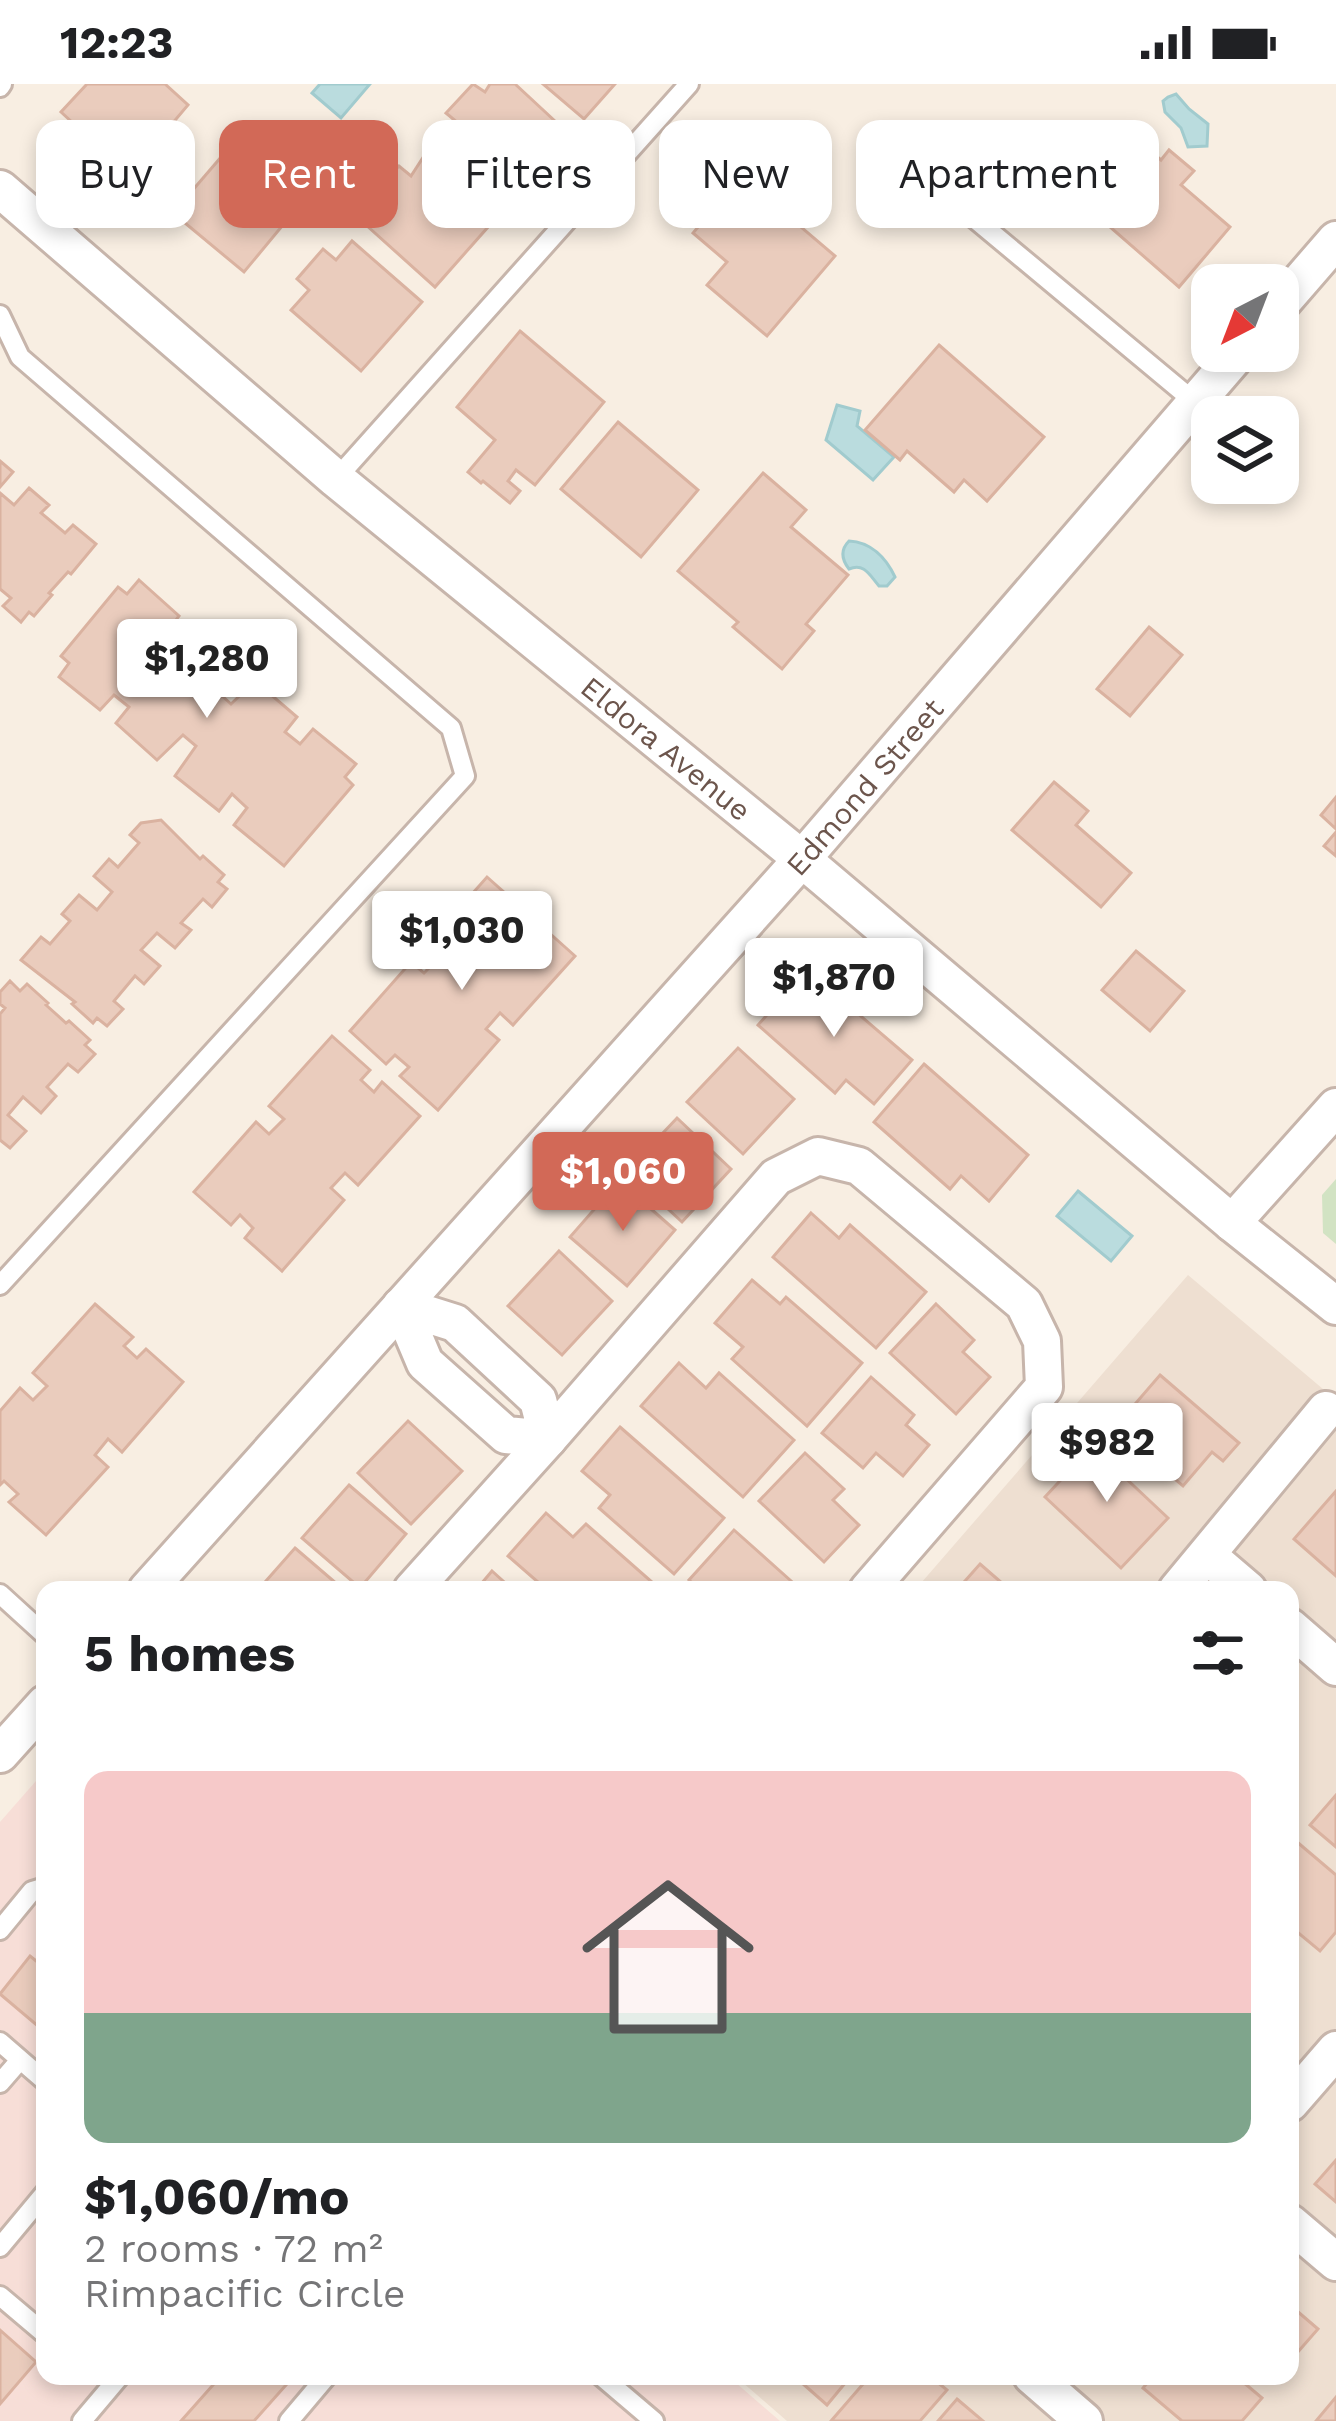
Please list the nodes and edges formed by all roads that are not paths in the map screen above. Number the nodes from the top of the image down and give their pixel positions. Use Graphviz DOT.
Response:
graph roads {
  1 [pos="689,84"];
  2 [pos="0,189"];
  3 [pos="986,228"];
  4 [pos="1336,240"];
  5 [pos="1299,283"];
  6 [pos="0,315"];
  7 [pos="1222,372"];
  8 [pos="1202,396"];
  9 [pos="1191,399"];
  10 [pos="1191,409"];
  11 [pos="336,479"];
  12 [pos="802,860"];
  13 [pos="1336,1107"];
  14 [pos="1232,1223"];
  15 [pos="0,1285"];
  16 [pos="401,1306"];
  17 [pos="1336,1306"];
  18 [pos="1326,1410"];
  19 [pos="548,1439"];
  20 [pos="1207,1555"];
  21 [pos="155,1581"];
  22 [pos="420,1581"];
  23 [pos="876,1581"];
  24 [pos="1185,1581"];
  25 [pos="1237,1581"];
  26 [pos="0,1594"];
  27 [pos="36,1627"];
  28 [pos="1299,1635"];
  29 [pos="1336,1667"];
  30 [pos="36,1713"];
  31 [pos="0,1754"];
  32 [pos="36,1890"];
  33 [pos="0,1930"];
  34 [pos="0,2042"];
  35 [pos="1336,2050"];
  36 [pos="20,2060"];
  37 [pos="36,2073"];
  38 [pos="0,2083"];
  39 [pos="1299,2093"];
  40 [pos="36,2204"];
  41 [pos="1299,2231"];
  42 [pos="0,2247"];
  43 [pos="1336,2263"];
  44 [pos="0,2296"];
  45 [pos="36,2326"];
  46 [pos="105,2385"];
  47 [pos="319,2385"];
  48 [pos="612,2385"];
  49 [pos="1049,2385"];
  50 [pos="82,2421"];
  51 [pos="289,2421"];
  52 [pos="655,2421"];
  53 [pos="1084,2421"];
  1 -- 11 [label="lane"];
  2 -- 11 [label="street, Eldora Avenue"];
  3 -- 9 [label="lane"];
  4 -- 5 [label="street"];
  6 -- 15 [label="lane"];
  7 -- 8 [label="street, Edmond Street"];
  10 -- 12 [label="street, Edmond Street"];
  11 -- 12 [label="street, Eldora Avenue"];
  12 -- 14 [label="street, Eldora Avenue"];
  12 -- 16 [label="street, Edmond Street"];
  13 -- 14 [label="street"];
  14 -- 17 [label="street, Eldora Avenue"];
  16 -- 19 [label="street"];
  16 -- 21 [label="street, Edmond Street"];
  18 -- 20 [label="street"];
  19 -- 22 [label="street"];
  19 -- 23 [label="street"];
  20 -- 24 [label="street"];
  20 -- 25 [label="street"];
  26 -- 27 [label="lane"];
  28 -- 29 [label="street"];
  30 -- 31 [label="street"];
  32 -- 33 [label="lane"];
  34 -- 36 [label="lane"];
  35 -- 39 [label="street"];
  36 -- 37 [label="lane"];
  36 -- 38 [label="lane"];
  40 -- 42 [label="lane"];
  41 -- 43 [label="street"];
  44 -- 45 [label="lane"];
  46 -- 50 [label="lane"];
  47 -- 51 [label="lane"];
  48 -- 52 [label="lane"];
  49 -- 53 [label="street"];
}
